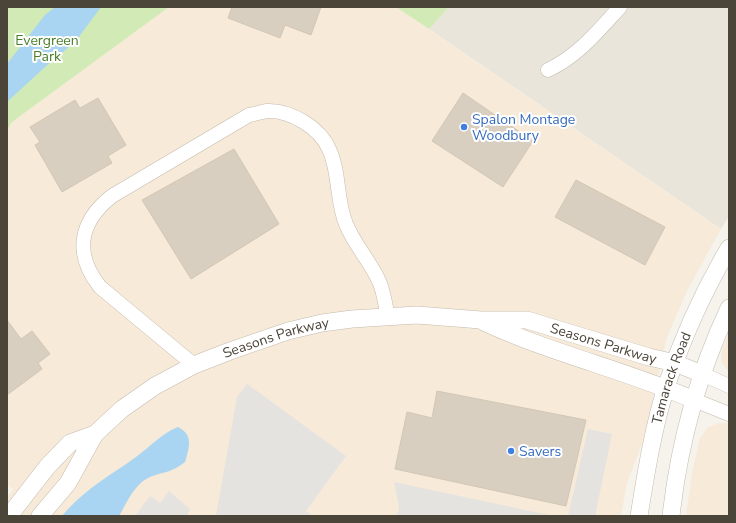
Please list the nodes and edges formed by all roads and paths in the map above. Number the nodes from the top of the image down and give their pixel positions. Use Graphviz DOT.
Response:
graph roads {
  1 [pos="620,7"];
  2 [pos="548,70"];
  3 [pos="729,248"];
  4 [pos="729,308"];
  5 [pos="388,317"];
  6 [pos="481,320"];
  7 [pos="675,363"];
  8 [pos="194,365"];
  9 [pos="702,374"];
  10 [pos="729,386"];
  11 [pos="666,388"];
  12 [pos="694,400"];
  13 [pos="729,414"];
  14 [pos="95,434"];
  15 [pos="9,516"];
  16 [pos="40,516"];
  17 [pos="638,516"];
  18 [pos="671,516"];
  1 -- 2 [label="street"];
  3 -- 7 [label="street, Tamarack Road"];
  4 -- 9 [label="street, Tamarack Road"];
  5 -- 6 [label="street, Seasons Parkway"];
  5 -- 8 [label="street, Seasons Parkway"];
  5 -- 8 [label="street"];
  6 -- 7 [label="street, Seasons Parkway"];
  6 -- 11 [label="street, Seasons Parkway"];
  7 -- 9 [label="street, Seasons Parkway"];
  7 -- 11 [label="street, Tamarack Road"];
  8 -- 14 [label="street, Seasons Parkway"];
  9 -- 10 [label="street"];
  9 -- 12 [label="street, Tamarack Road"];
  11 -- 12 [label="street, Seasons Parkway"];
  11 -- 17 [label="street, Tamarack Road"];
  12 -- 13 [label="street"];
  12 -- 18 [label="street, Tamarack Road"];
  14 -- 15 [label="street, Seasons Parkway"];
  14 -- 16 [label="street, Seasons Parkway"];
}
